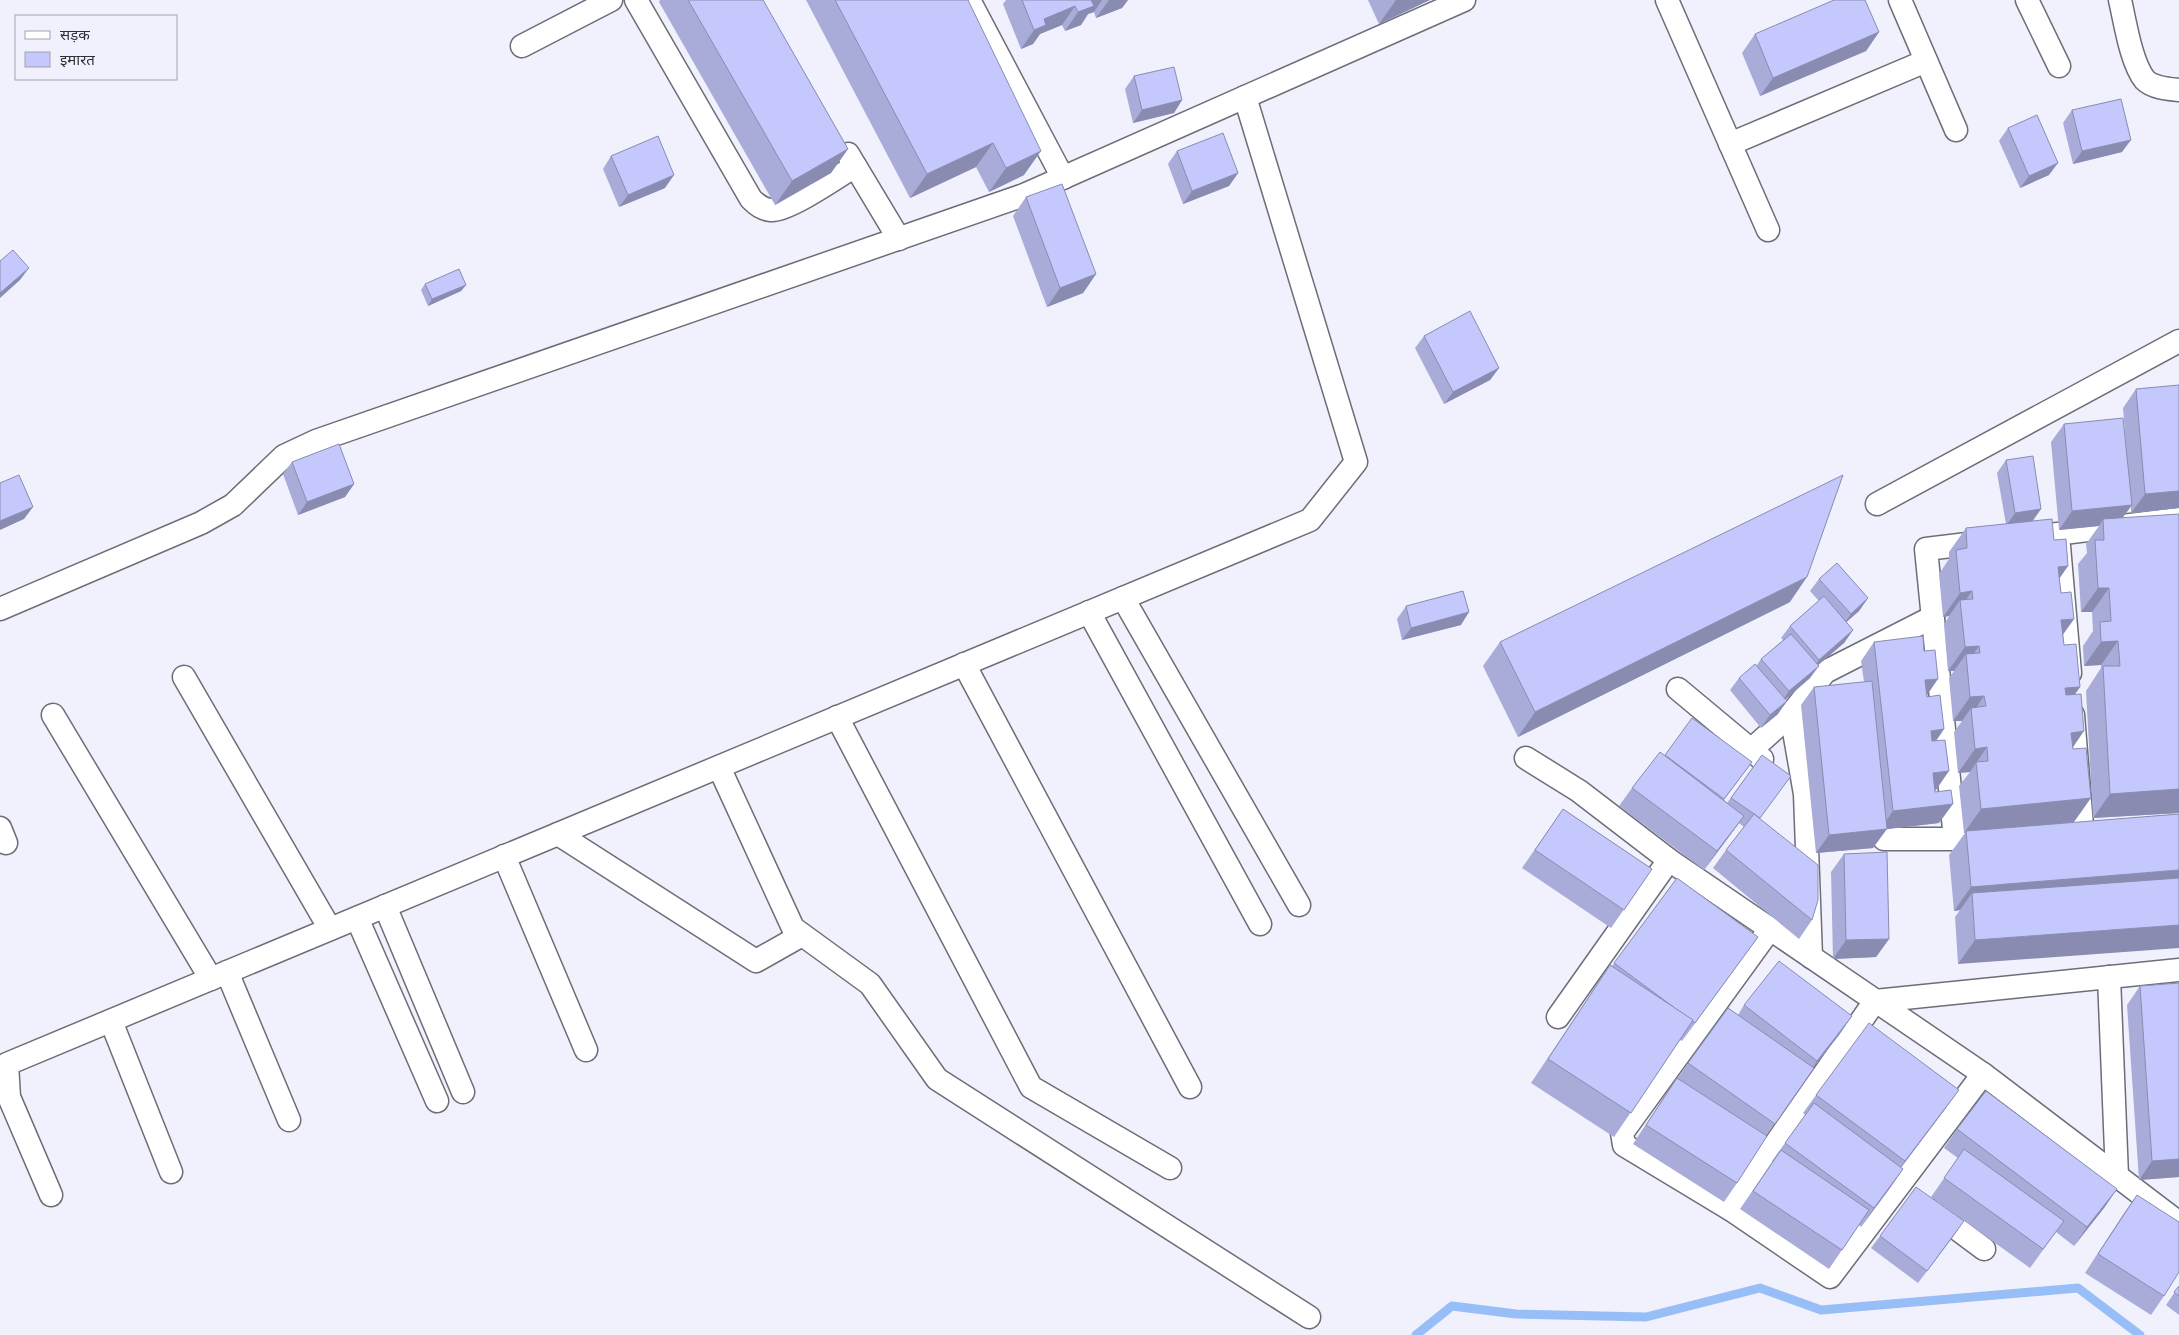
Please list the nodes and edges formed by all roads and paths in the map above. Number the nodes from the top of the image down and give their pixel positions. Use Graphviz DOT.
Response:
graph roads {
  1 [pos="611,0"];
  2 [pos="636,0"];
  3 [pos="969,0"];
  4 [pos="1464,0"];
  5 [pos="1667,0"];
  6 [pos="1900,0"];
  7 [pos="2027,0"];
  8 [pos="2120,0"];
  9 [pos="522,46"];
  10 [pos="1926,61"];
  11 [pos="2059,66"];
  12 [pos="2179,90"];
  13 [pos="1245,97"];
  14 [pos="1956,130"];
  15 [pos="836,133"];
  16 [pos="1730,144"];
  17 [pos="856,166"];
  18 [pos="1063,178"];
  19 [pos="1768,230"];
  20 [pos="899,239"];
  21 [pos="2179,341"];
  22 [pos="1877,504"];
  23 [pos="2179,519"];
  24 [pos="2058,534"];
  25 [pos="1124,598"];
  26 [pos="0,609"];
  27 [pos="1089,612"];
  28 [pos="1933,617"];
  29 [pos="964,664"];
  30 [pos="184,677"];
  31 [pos="1678,689"];
  32 [pos="1791,714"];
  33 [pos="53,715"];
  34 [pos="837,717"];
  35 [pos="1751,750"];
  36 [pos="1526,758"];
  37 [pos="719,766"];
  38 [pos="1805,794"];
  39 [pos="2082,827"];
  40 [pos="2014,833"];
  41 [pos="558,834"];
  42 [pos="1884,839"];
  43 [pos="1955,839"];
  44 [pos="504,856"];
  45 [pos="1669,860"];
  46 [pos="1299,905"];
  47 [pos="386,906"];
  48 [pos="357,918"];
  49 [pos="1260,924"];
  50 [pos="330,929"];
  51 [pos="1770,929"];
  52 [pos="802,934"];
  53 [pos="1811,957"];
  54 [pos="2179,970"];
  55 [pos="219,976"];
  56 [pos="2109,977"];
  57 [pos="1875,1000"];
  58 [pos="1558,1017"];
  59 [pos="111,1021"];
  60 [pos="586,1050"];
  61 [pos="1983,1074"];
  62 [pos="1190,1087"];
  63 [pos="463,1092"];
  64 [pos="437,1101"];
  65 [pos="288,1120"];
  66 [pos="1170,1168"];
  67 [pos="171,1172"];
  68 [pos="2117,1176"];
  69 [pos="1899,1186"];
  70 [pos="51,1195"];
  71 [pos="1730,1209"];
  72 [pos="2179,1223"];
  73 [pos="1984,1249"];
  74 [pos="1309,1317"];
  1 -- 9 [label="street"];
  2 -- 17 [label="street"];
  3 -- 18 [label="street"];
  4 -- 13 [label="street"];
  5 -- 16 [label="street"];
  6 -- 10 [label="street"];
  7 -- 11 [label="street"];
  8 -- 12 [label="street"];
  10 -- 14 [label="street"];
  10 -- 16 [label="street"];
  13 -- 18 [label="street"];
  13 -- 25 [label="street"];
  15 -- 17 [label="street"];
  16 -- 19 [label="street"];
  17 -- 20 [label="street"];
  18 -- 20 [label="street"];
  20 -- 26 [label="street"];
  21 -- 22 [label="street"];
  23 -- 24 [label="street"];
  24 -- 28 [label="street"];
  24 -- 39 [label="street"];
  25 -- 27 [label="street"];
  25 -- 46 [label="street"];
  27 -- 29 [label="street"];
  27 -- 49 [label="street"];
  28 -- 32 [label="street"];
  28 -- 43 [label="street"];
  29 -- 34 [label="street"];
  29 -- 62 [label="street"];
  30 -- 50 [label="street"];
  31 -- 35 [label="street"];
  32 -- 35 [label="street"];
  32 -- 38 [label="street"];
  33 -- 55 [label="street"];
  34 -- 37 [label="street"];
  34 -- 66 [label="street"];
  35 -- 38 [label="street"];
  36 -- 45 [label="street"];
  37 -- 41 [label="street"];
  37 -- 52 [label="street"];
  38 -- 53 [label="street"];
  40 -- 43 [label="street"];
  41 -- 44 [label="street"];
  41 -- 52 [label="street"];
  42 -- 43 [label="street"];
  44 -- 47 [label="street"];
  44 -- 60 [label="street"];
  45 -- 51 [label="street"];
  45 -- 58 [label="street"];
  47 -- 48 [label="street"];
  47 -- 63 [label="street"];
  48 -- 50 [label="street"];
  48 -- 64 [label="street"];
  50 -- 55 [label="street"];
  51 -- 53 [label="street"];
  51 -- 71 [label="street"];
  52 -- 74 [label="street"];
  53 -- 57 [label="street"];
  54 -- 56 [label="street"];
  55 -- 59 [label="street"];
  55 -- 65 [label="street"];
  56 -- 57 [label="street"];
  56 -- 68 [label="street"];
  57 -- 61 [label="street"];
  57 -- 71 [label="street"];
  59 -- 67 [label="street"];
  59 -- 70 [label="street"];
  61 -- 68 [label="street"];
  61 -- 69 [label="street"];
  68 -- 72 [label="street"];
  69 -- 71 [label="street"];
  69 -- 73 [label="street"];
}
